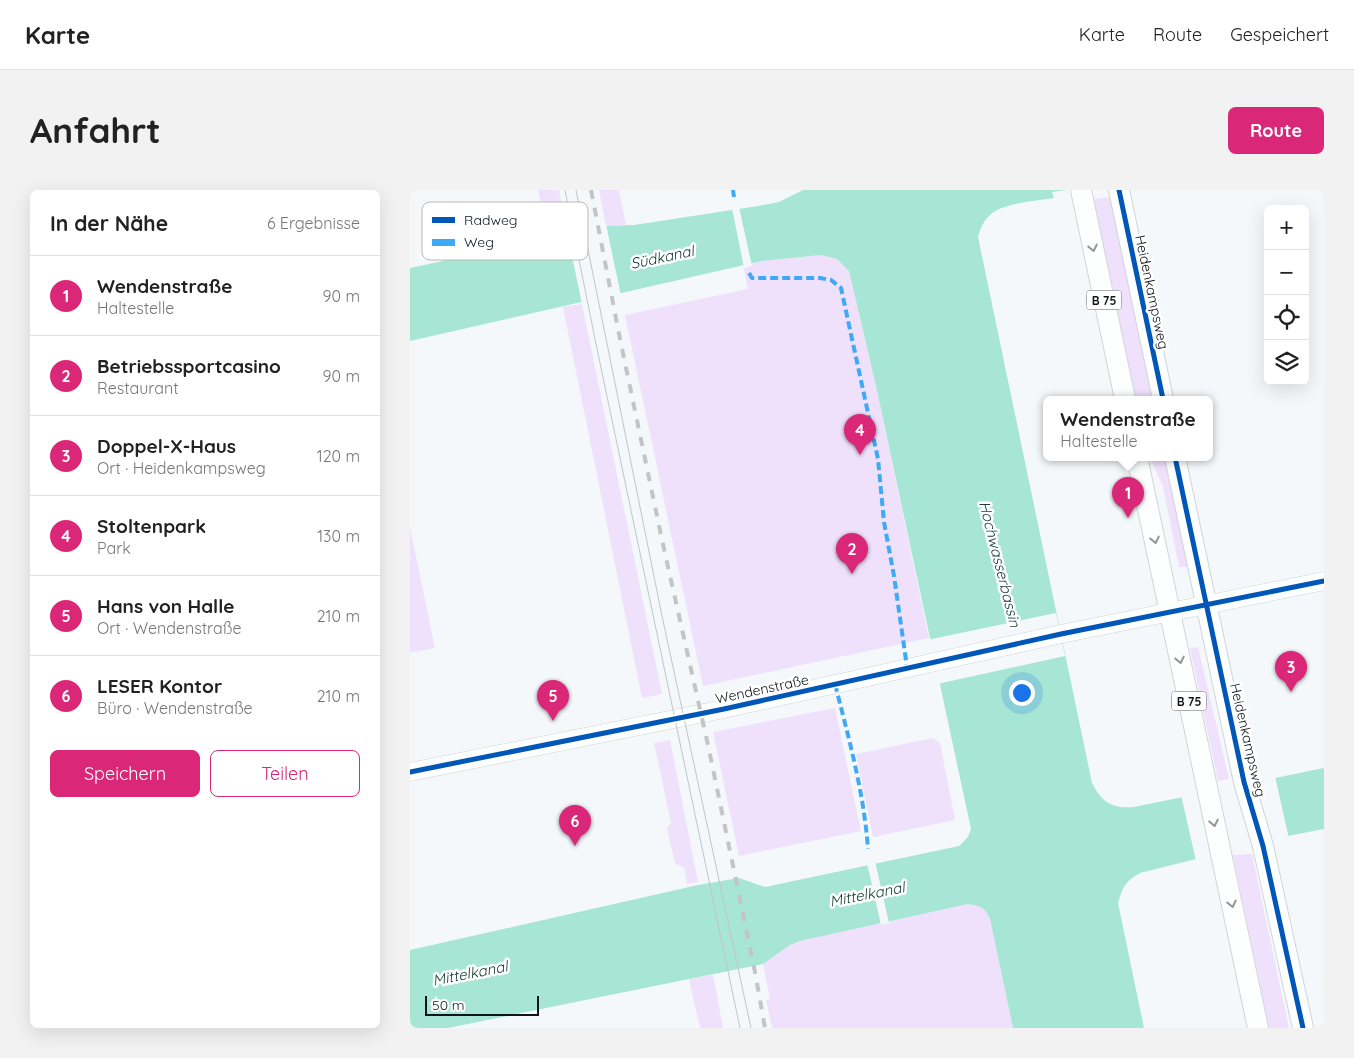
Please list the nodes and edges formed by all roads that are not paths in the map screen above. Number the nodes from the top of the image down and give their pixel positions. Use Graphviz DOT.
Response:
graph roads {
  1 [pos="1119,190"];
  2 [pos="1081,191"];
  3 [pos="1124,396"];
  4 [pos="1162,396"];
  5 [pos="1138,461"];
  6 [pos="1176,461"];
  7 [pos="1324,581"];
  8 [pos="1207,605"];
  9 [pos="1170,613"];
  10 [pos="410,772"];
  11 [pos="1258,1028"];
  12 [pos="1302,1028"];
  1 -- 4 [label="main road, Heidenkampsweg / B 75"];
  2 -- 3 [label="main road, B 75, one-way"];
  5 -- 9 [label="main road, B 75, one-way"];
  6 -- 8 [label="main road, Heidenkampsweg / B 75"];
  7 -- 8 [label="street, Wendenstraße"];
  8 -- 9 [label="street, Wendenstraße"];
  8 -- 12 [label="main road, Heidenkampsweg / B 75"];
  9 -- 10 [label="street, Wendenstraße"];
  9 -- 11 [label="main road, B 75, one-way"];
}
